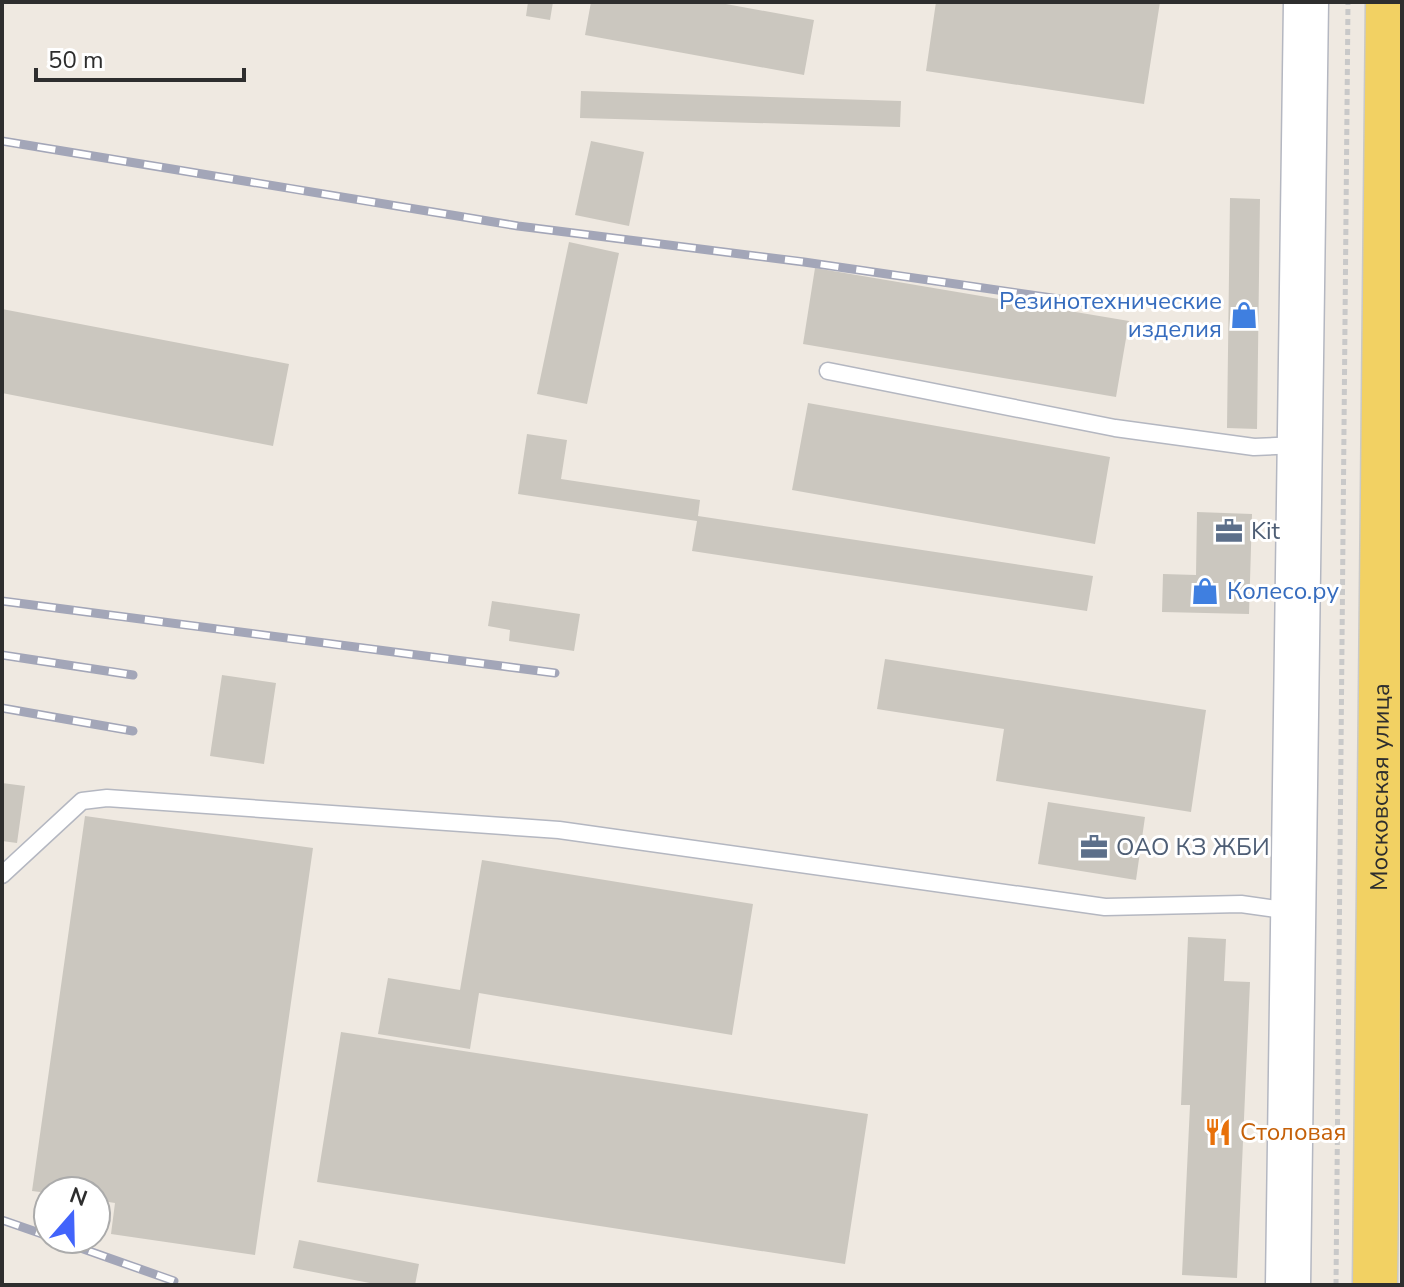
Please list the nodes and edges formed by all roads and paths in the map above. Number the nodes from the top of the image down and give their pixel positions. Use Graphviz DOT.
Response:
graph roads {
  1 [pos="1306,2"];
  2 [pos="1348,2"];
  3 [pos="1388,2"];
  4 [pos="828,371"];
  5 [pos="1299,445"];
  6 [pos="2,875"];
  7 [pos="1292,911"];
  8 [pos="1288,1285"];
  9 [pos="1336,1285"];
  10 [pos="1375,1285"];
  1 -- 5 [label="main road"];
  2 -- 9 [label="path"];
  3 -- 10 [label="main road, Московская улица"];
  4 -- 5 [label="lane"];
  5 -- 7 [label="main road"];
  6 -- 7 [label="lane"];
  7 -- 8 [label="main road"];
}
